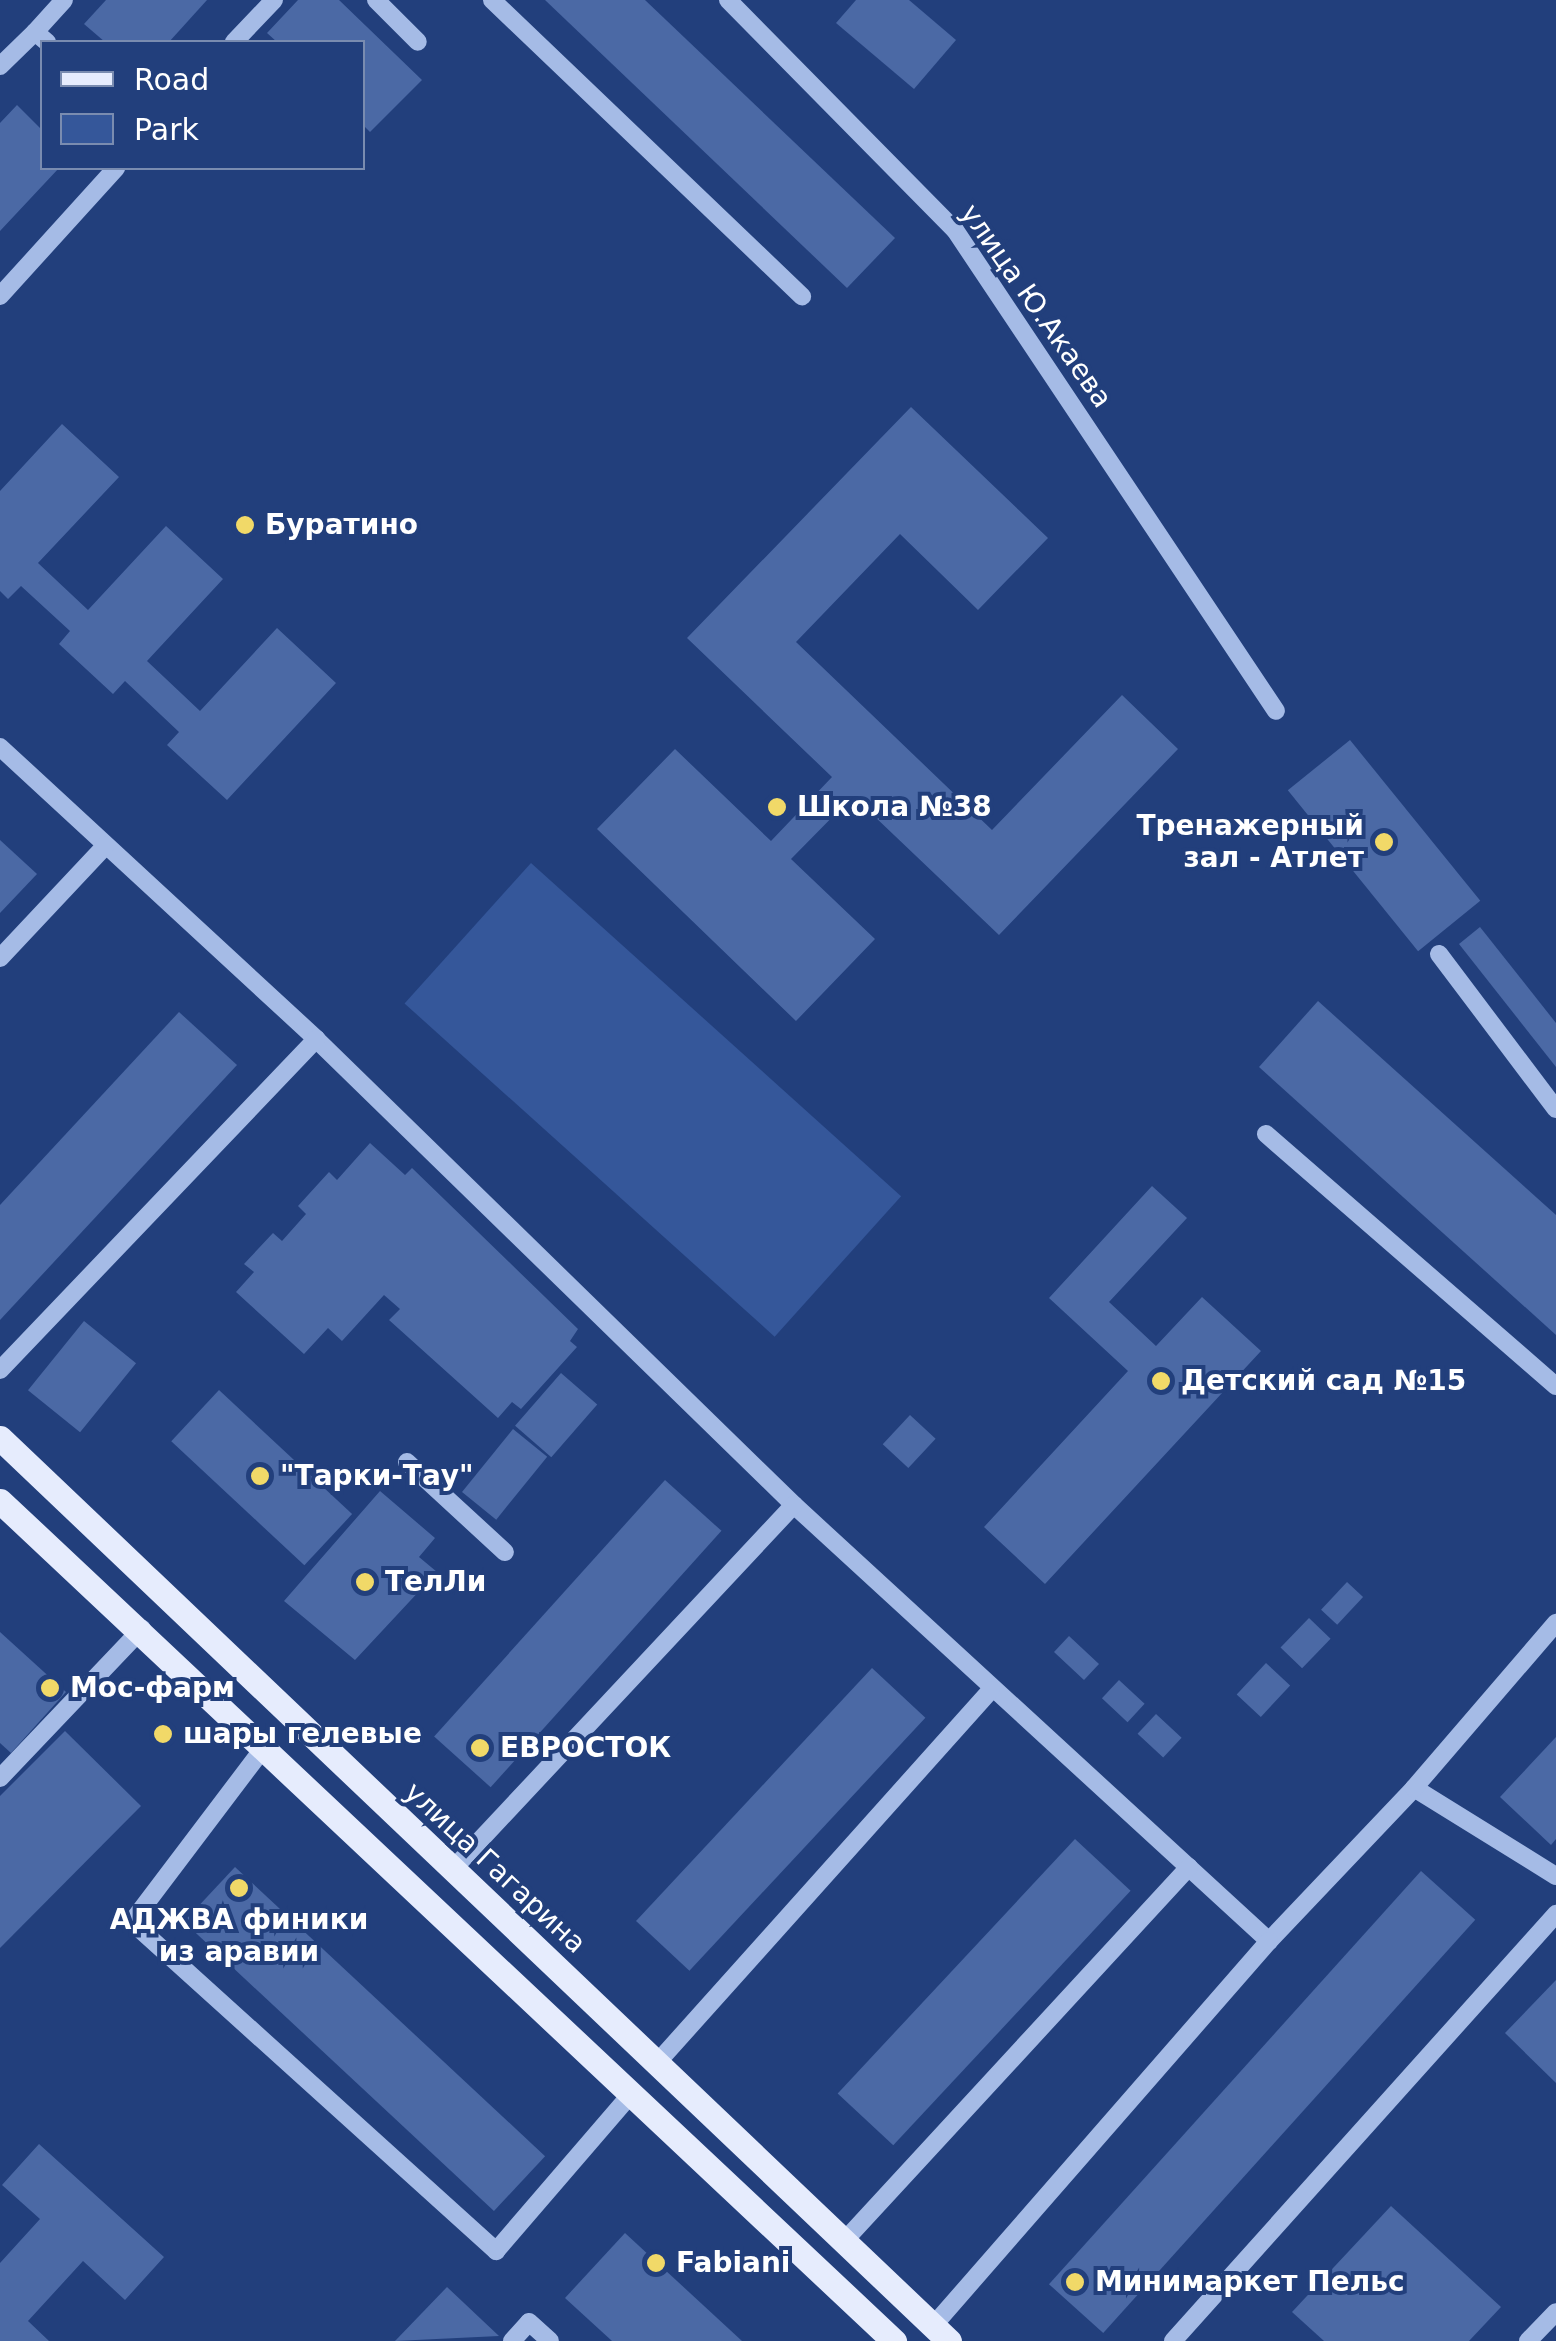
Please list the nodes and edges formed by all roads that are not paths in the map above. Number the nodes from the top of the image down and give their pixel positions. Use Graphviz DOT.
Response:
graph roads {
  1 [pos="64,0"];
  2 [pos="274,0"];
  3 [pos="376,0"];
  4 [pos="492,0"];
  5 [pos="728,0"];
  6 [pos="41,37"];
  7 [pos="236,40"];
  8 [pos="418,42"];
  9 [pos="0,66"];
  10 [pos="114,170"];
  11 [pos="0,296"];
  12 [pos="802,296"];
  13 [pos="1276,711"];
  14 [pos="0,747"];
  15 [pos="104,846"];
  16 [pos="1439,954"];
  17 [pos="0,958"];
  18 [pos="316,1039"];
  19 [pos="1556,1109"];
  20 [pos="1266,1134"];
  21 [pos="0,1370"];
  22 [pos="1556,1386"];
  23 [pos="0,1438"];
  24 [pos="407,1462"];
  25 [pos="0,1501"];
  26 [pos="794,1506"];
  27 [pos="505,1552"];
  28 [pos="1556,1622"];
  29 [pos="142,1629"];
  30 [pos="991,1690"];
  31 [pos="265,1746"];
  32 [pos="0,1778"];
  33 [pos="1414,1788"];
  34 [pos="1189,1867"];
  35 [pos="454,1868"];
  36 [pos="1556,1876"];
  37 [pos="1556,1914"];
  38 [pos="1269,1941"];
  39 [pos="656,2064"];
  40 [pos="630,2095"];
  41 [pos="846,2240"];
  42 [pos="1556,2312"];
  43 [pos="941,2333"];
  44 [pos="512,2341"];
  45 [pos="550,2341"];
  46 [pos="894,2341"];
  47 [pos="1172,2341"];
  48 [pos="1528,2341"];
  1 -- 6 [label="street"];
  2 -- 7 [label="street"];
  3 -- 8 [label="street"];
  4 -- 12 [label="street"];
  5 -- 13 [label="street, улица Ю.Акаева"];
  6 -- 9 [label="street"];
  10 -- 11 [label="street"];
  14 -- 15 [label="street"];
  15 -- 17 [label="street"];
  15 -- 18 [label="street"];
  16 -- 19 [label="street"];
  18 -- 21 [label="street"];
  18 -- 26 [label="street"];
  20 -- 22 [label="street"];
  23 -- 35 [label="main road, улица Гагарина"];
  24 -- 27 [label="street"];
  25 -- 29 [label="main road"];
  26 -- 30 [label="street"];
  26 -- 35 [label="street"];
  28 -- 33 [label="street"];
  29 -- 31 [label="main road"];
  29 -- 32 [label="street"];
  30 -- 34 [label="street"];
  30 -- 39 [label="street"];
  31 -- 40 [label="main road"];
  31 -- 40 [label="street"];
  33 -- 36 [label="street"];
  33 -- 38 [label="street"];
  34 -- 38 [label="street"];
  34 -- 41 [label="street"];
  35 -- 39 [label="main road, улица Гагарина"];
  37 -- 47 [label="street"];
  38 -- 43 [label="street"];
  39 -- 41 [label="main road, улица Гагарина"];
  40 -- 46 [label="main road"];
  41 -- 43 [label="main road, улица Гагарина"];
  42 -- 48 [label="street"];
  44 -- 45 [label="street"];
}
